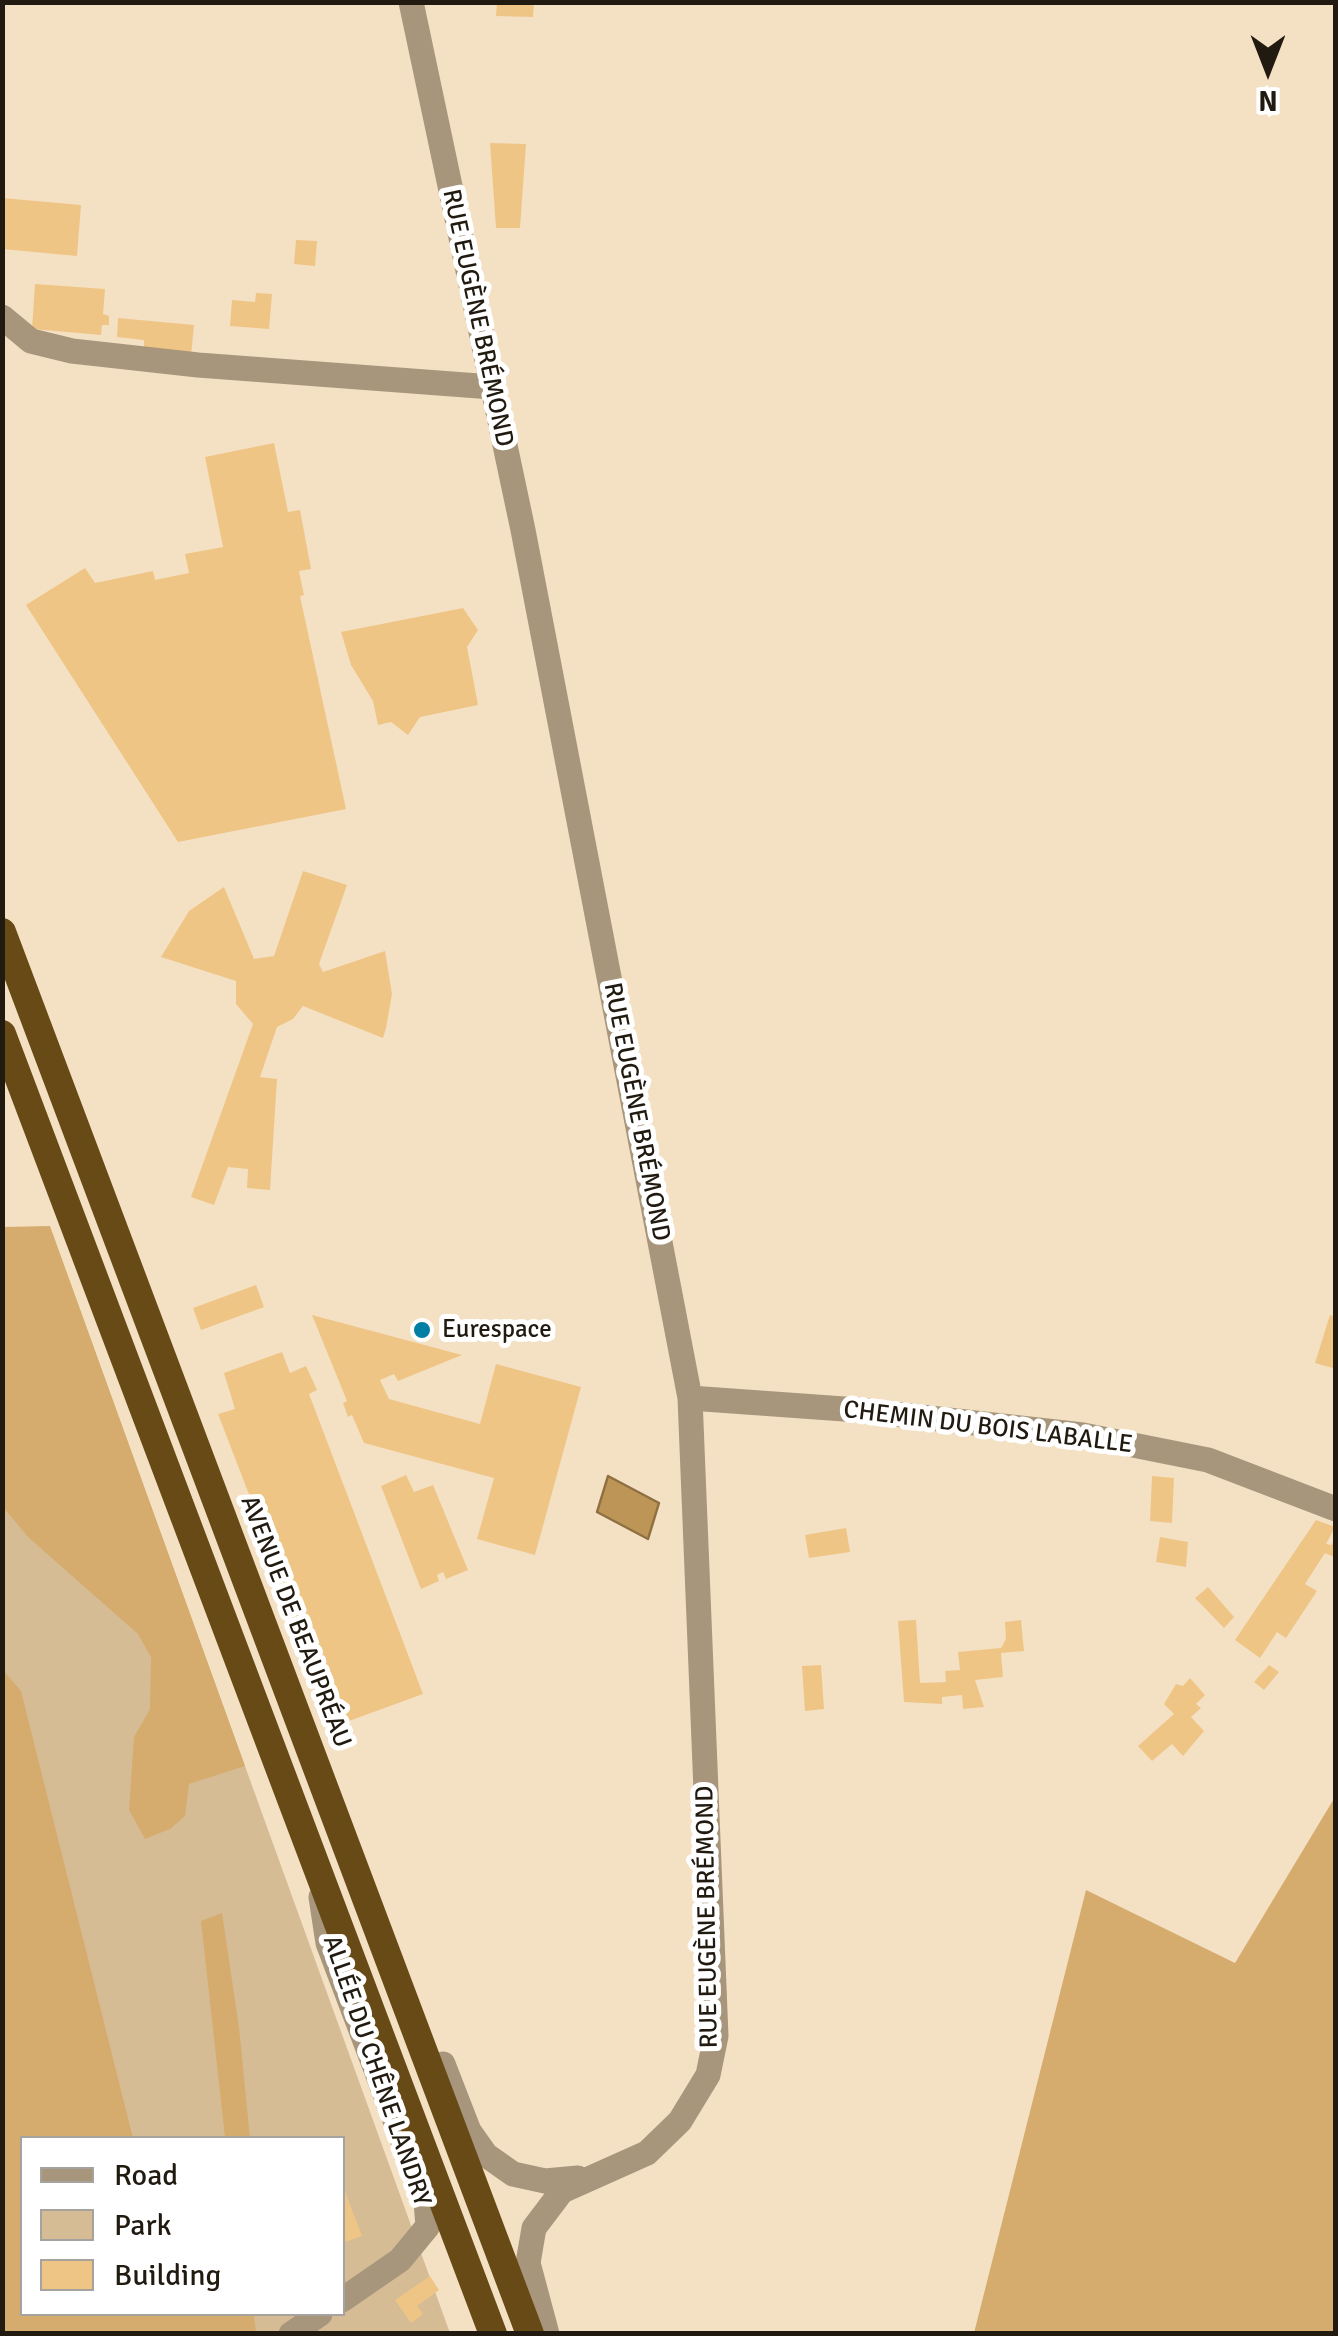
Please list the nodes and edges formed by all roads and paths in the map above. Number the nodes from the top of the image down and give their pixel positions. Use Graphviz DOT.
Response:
graph roads {
  1 [pos="411,2"];
  2 [pos="2,317"];
  3 [pos="492,387"];
  4 [pos="2,932"];
  5 [pos="2,1034"];
  6 [pos="690,1398"];
  7 [pos="1336,1510"];
  8 [pos="325,1786"];
  9 [pos="315,1863"];
  10 [pos="588,2176"];
  11 [pos="345,2298"];
  12 [pos="317,2316"];
  13 [pos="291,2334"];
  14 [pos="493,2334"];
  15 [pos="530,2334"];
  16 [pos="548,2334"];
  1 -- 3 [label="street, RUE EUGÈNE BRÉMOND"];
  2 -- 3 [label="street"];
  3 -- 6 [label="street, RUE EUGÈNE BRÉMOND"];
  4 -- 8 [label="highway, AVENUE DE BEAUPRÉAU"];
  5 -- 9 [label="highway"];
  6 -- 7 [label="street, CHEMIN DU BOIS LABALLE"];
  6 -- 10 [label="street, RUE EUGÈNE BRÉMOND"];
  8 -- 10 [label="street, RUE EUGÈNE BRÉMOND"];
  8 -- 15 [label="highway, AVENUE DE BEAUPRÉAU"];
  9 -- 11 [label="street, ALLÉE DU CHÊNE LANDRY"];
  9 -- 14 [label="highway"];
  10 -- 16 [label="street, RUE EUGÈNE BRÉMOND"];
  12 -- 13 [label="street"];
}
